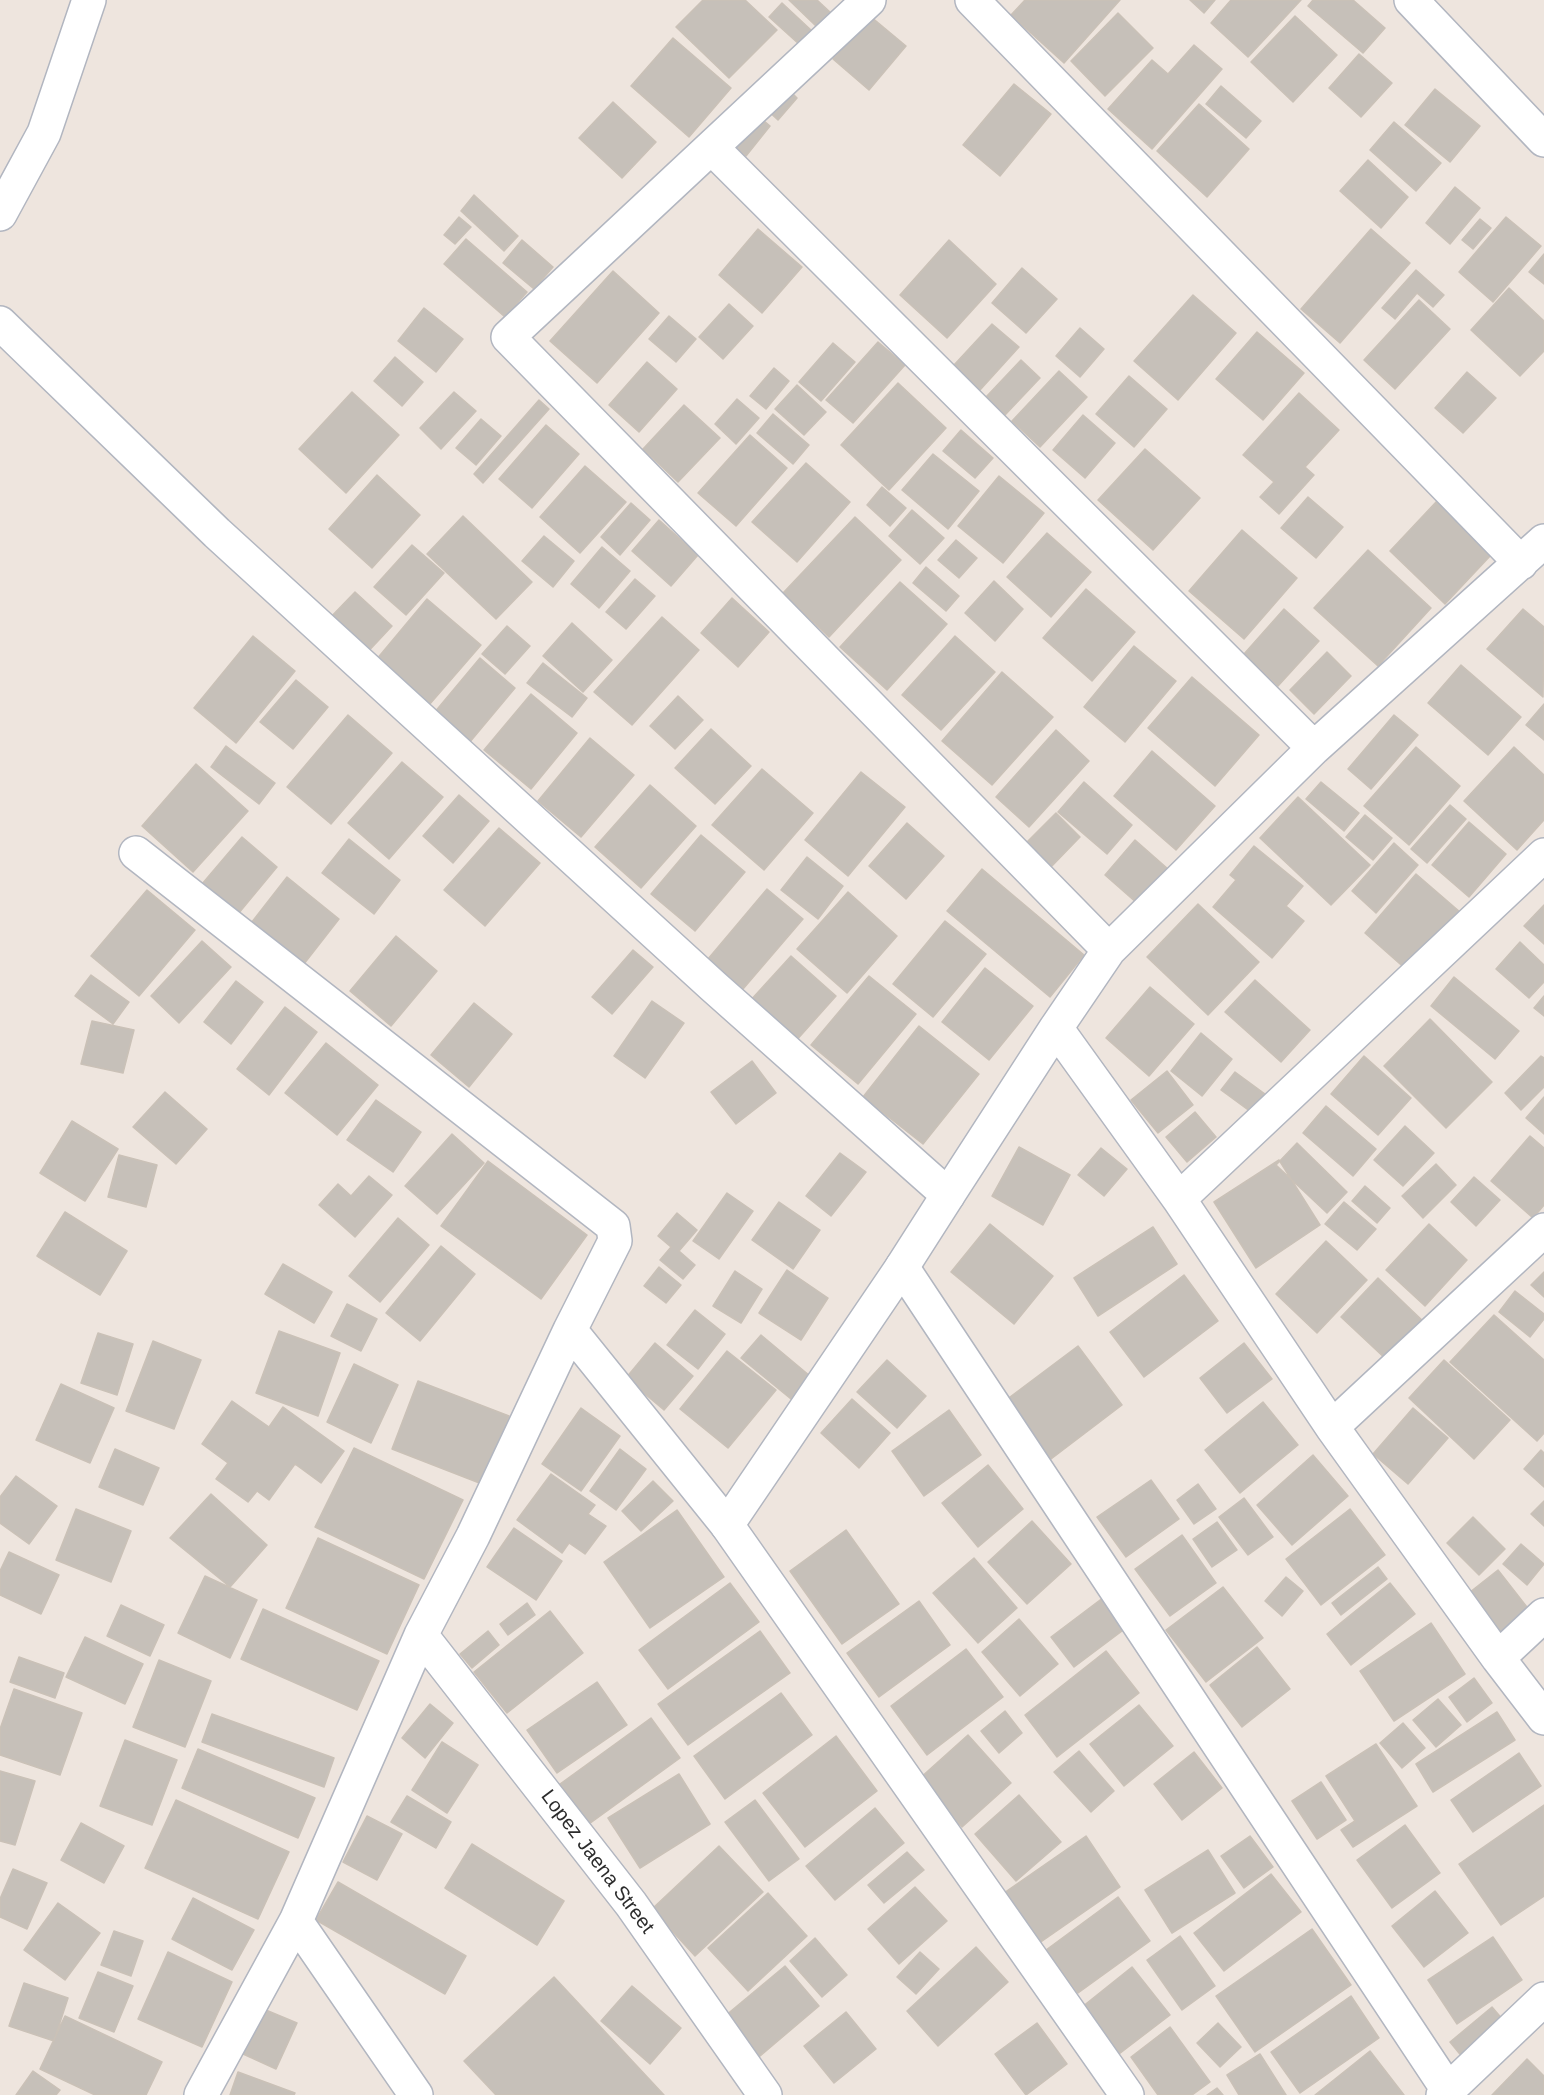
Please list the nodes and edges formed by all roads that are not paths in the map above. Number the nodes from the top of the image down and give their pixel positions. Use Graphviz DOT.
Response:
graph roads {
  1 [pos="89,0"];
  2 [pos="869,0"];
  3 [pos="972,0"];
  4 [pos="1411,0"];
  5 [pos="1544,140"];
  6 [pos="712,148"];
  7 [pos="0,214"];
  8 [pos="0,323"];
  9 [pos="1544,541"];
  10 [pos="1521,563"];
  11 [pos="1314,748"];
  12 [pos="136,853"];
  13 [pos="1544,855"];
  14 [pos="1109,950"];
  15 [pos="1056,1028"];
  16 [pos="948,1195"];
  17 [pos="1179,1199"];
  18 [pos="1544,1230"];
  19 [pos="902,1267"];
  20 [pos="570,1330"];
  21 [pos="1332,1427"];
  22 [pos="727,1525"];
  23 [pos="1544,1615"];
  24 [pos="421,1635"];
  25 [pos="1498,1658"];
  26 [pos="1544,1718"];
  27 [pos="296,1921"];
  28 [pos="1544,1999"];
  29 [pos="1446,2093"];
  30 [pos="201,2095"];
  31 [pos="416,2095"];
  32 [pos="765,2095"];
  33 [pos="1127,2095"];
  1 -- 7 [label="street"];
  2 -- 6 [label="street"];
  3 -- 10 [label="street"];
  4 -- 5 [label="street"];
  6 -- 11 [label="street"];
  6 -- 14 [label="street"];
  8 -- 16 [label="street"];
  9 -- 10 [label="street"];
  10 -- 11 [label="street"];
  11 -- 14 [label="street"];
  12 -- 20 [label="street"];
  13 -- 17 [label="street"];
  14 -- 15 [label="street"];
  15 -- 16 [label="street"];
  15 -- 17 [label="street"];
  16 -- 19 [label="street"];
  17 -- 21 [label="street"];
  18 -- 21 [label="street"];
  19 -- 22 [label="street"];
  19 -- 29 [label="street"];
  20 -- 22 [label="street"];
  20 -- 24 [label="street"];
  21 -- 25 [label="street"];
  22 -- 33 [label="street"];
  23 -- 25 [label="street"];
  24 -- 27 [label="street"];
  24 -- 32 [label="street, Lopez Jaena Street"];
  25 -- 26 [label="street"];
  27 -- 30 [label="street"];
  27 -- 31 [label="street"];
  28 -- 29 [label="street"];
}
